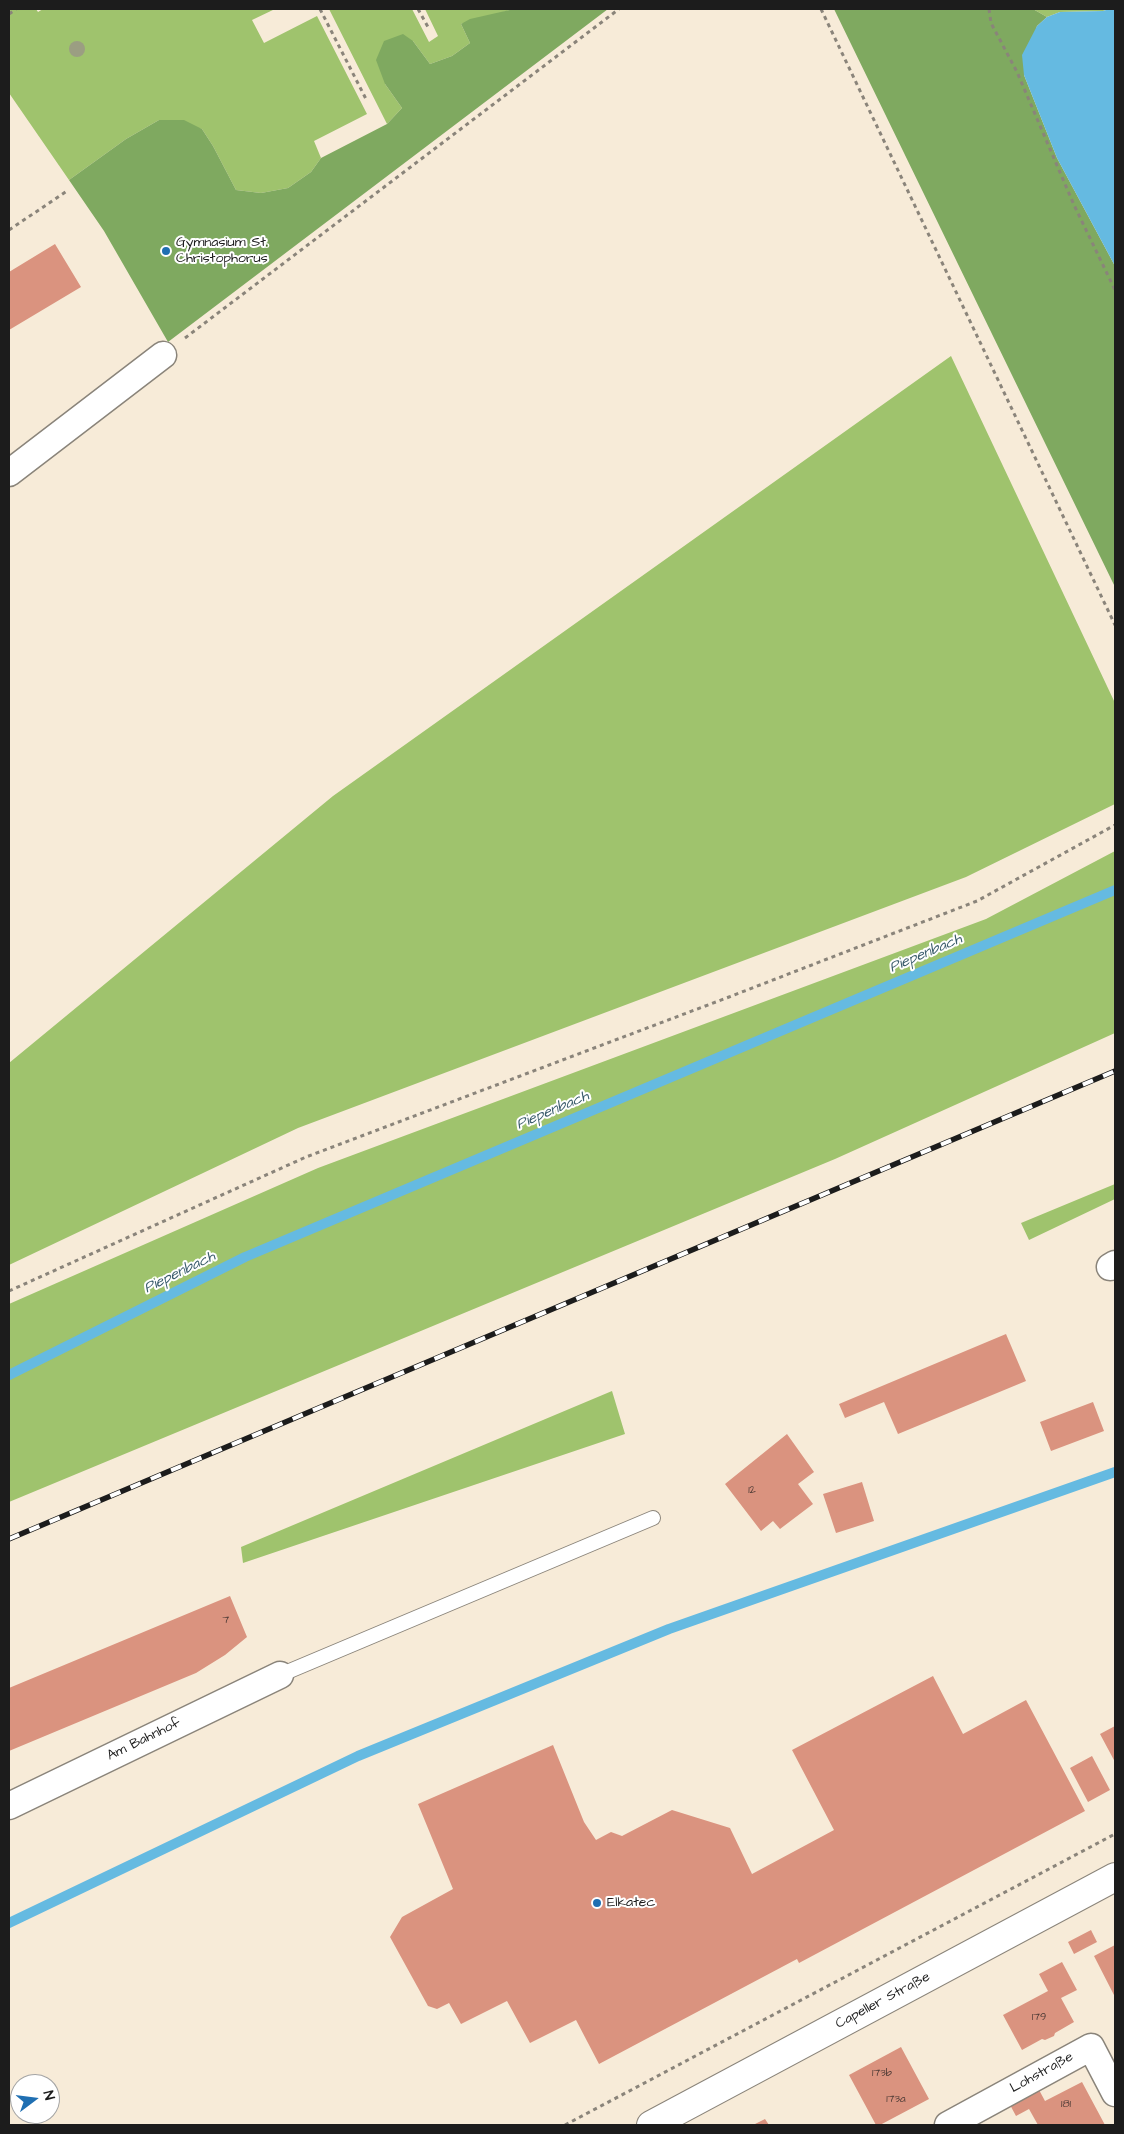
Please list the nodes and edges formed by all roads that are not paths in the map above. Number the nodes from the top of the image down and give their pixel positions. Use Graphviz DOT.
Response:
graph roads {
  1 [pos="163,355"];
  2 [pos="9,473"];
  3 [pos="653,1518"];
  4 [pos="280,1675"];
  5 [pos="9,1806"];
  6 [pos="1115,1877"];
  7 [pos="1115,2093"];
  8 [pos="651,2125"];
  9 [pos="948,2125"];
  1 -- 2 [label="street"];
  3 -- 4 [label="lane"];
  4 -- 5 [label="street, Am Bahnhof"];
  6 -- 8 [label="street, Capeller Straße"];
  7 -- 9 [label="street, Lohstraße"];
}
